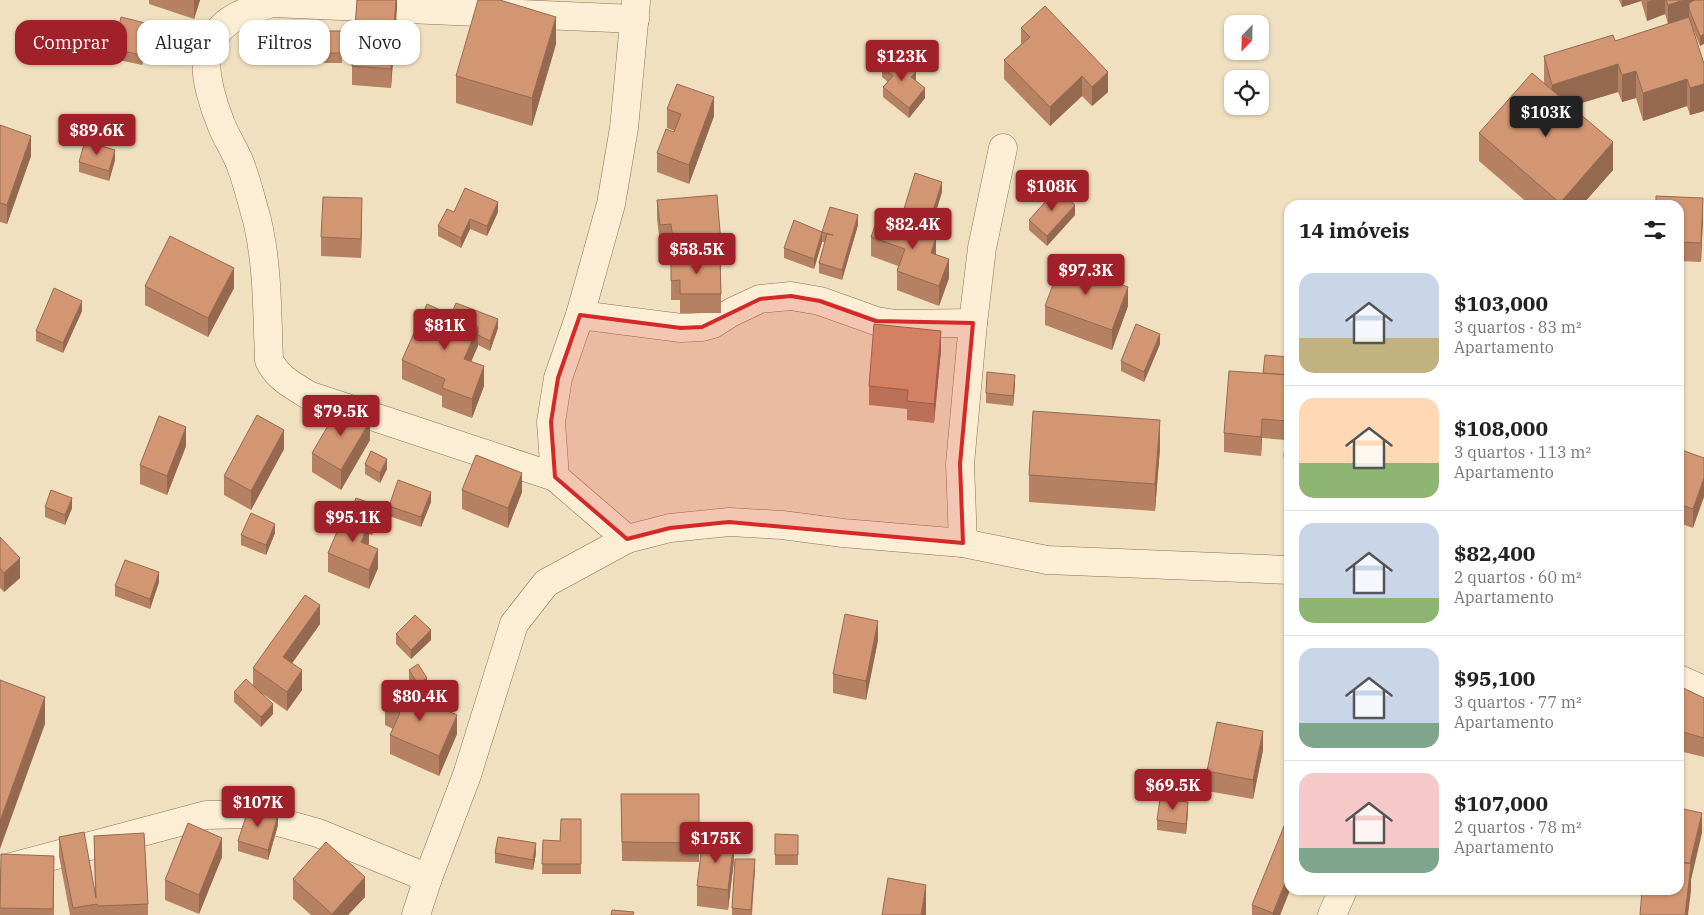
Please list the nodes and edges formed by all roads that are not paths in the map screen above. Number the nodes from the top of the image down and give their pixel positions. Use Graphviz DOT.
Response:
graph roads {
  1 [pos="636,10"];
  2 [pos="1003,148"];
  3 [pos="580,315"];
  4 [pos="973,323"];
  5 [pos="554,477"];
  6 [pos="627,539"];
  7 [pos="963,543"];
  8 [pos="1284,570"];
  9 [pos="1684,681"];
  10 [pos="1704,690"];
  11 [pos="0,870"];
  12 [pos="428,878"];
  13 [pos="1341,895"];
  14 [pos="416,915"];
  15 [pos="1332,915"];
  1 -- 3 [label="street"];
  1 -- 5 [label="street"];
  2 -- 4 [label="street"];
  3 -- 4 [label="street"];
  3 -- 5 [label="street"];
  4 -- 7 [label="street"];
  5 -- 6 [label="street"];
  6 -- 7 [label="street"];
  6 -- 12 [label="street"];
  7 -- 8 [label="street"];
  9 -- 10 [label="street"];
  11 -- 12 [label="street"];
  12 -- 14 [label="street"];
  13 -- 15 [label="street"];
}
